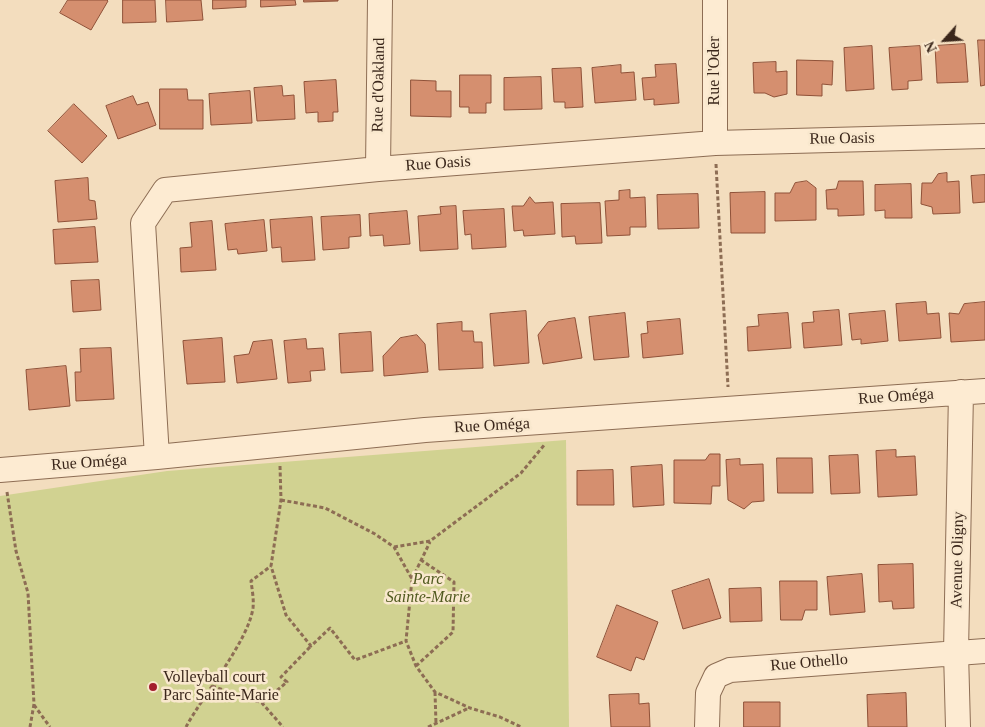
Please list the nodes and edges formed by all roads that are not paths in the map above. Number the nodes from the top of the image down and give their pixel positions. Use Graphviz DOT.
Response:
graph roads {
  1 [pos="380,0"];
  2 [pos="715,0"];
  3 [pos="985,136"];
  4 [pos="715,143"];
  5 [pos="378,169"];
  6 [pos="985,391"];
  7 [pos="962,392"];
  8 [pos="157,458"];
  9 [pos="2,469"];
  10 [pos="985,651"];
  11 [pos="956,652"];
  12 [pos="707,727"];
  13 [pos="958,727"];
  1 -- 5 [label="street, Rue d'Oakland"];
  2 -- 4 [label="street, Rue l'Oder"];
  3 -- 4 [label="street, Rue Oasis"];
  4 -- 5 [label="street, Rue Oasis"];
  5 -- 8 [label="street, Rue Oasis"];
  6 -- 7 [label="street, Rue Oméga"];
  7 -- 8 [label="street, Rue Oméga"];
  7 -- 11 [label="street, Avenue Oligny"];
  8 -- 9 [label="street, Rue Oméga"];
  10 -- 11 [label="street, Rue Othello"];
  11 -- 12 [label="street, Rue Othello"];
  11 -- 13 [label="street, Avenue Oligny"];
}
